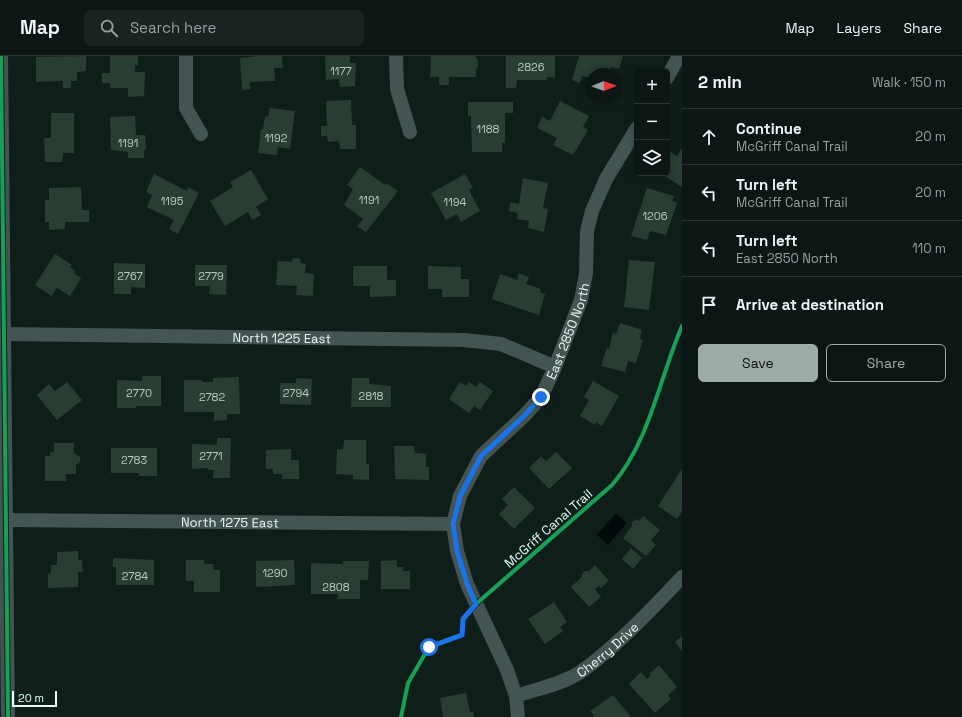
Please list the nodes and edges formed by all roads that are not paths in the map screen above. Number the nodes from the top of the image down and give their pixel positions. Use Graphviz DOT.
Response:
graph roads {
  1 [pos="1,56"];
  2 [pos="186,56"];
  3 [pos="396,56"];
  4 [pos="680,56"];
  5 [pos="670,73"];
  6 [pos="410,132"];
  7 [pos="634,133"];
  8 [pos="201,134"];
  9 [pos="1,157"];
  10 [pos="5,334"];
  11 [pos="555,367"];
  12 [pos="7,520"];
  13 [pos="453,524"];
  14 [pos="682,577"];
  15 [pos="4,627"];
  16 [pos="516,696"];
  17 [pos="8,717"];
  18 [pos="518,717"];
  1 -- 9 [label="street"];
  2 -- 8 [label="street"];
  3 -- 6 [label="street"];
  4 -- 5 [label="street"];
  7 -- 11 [label="street, East 2850 North"];
  9 -- 10 [label="street"];
  10 -- 11 [label="street, North 1225 East"];
  10 -- 12 [label="street"];
  11 -- 13 [label="street, East 2850 North"];
  12 -- 13 [label="street, North 1275 East"];
  12 -- 15 [label="street"];
  13 -- 16 [label="street, East 2850 North"];
  14 -- 16 [label="street, Cherry Drive"];
  15 -- 17 [label="street"];
  16 -- 18 [label="street, East 2850 North"];
}
